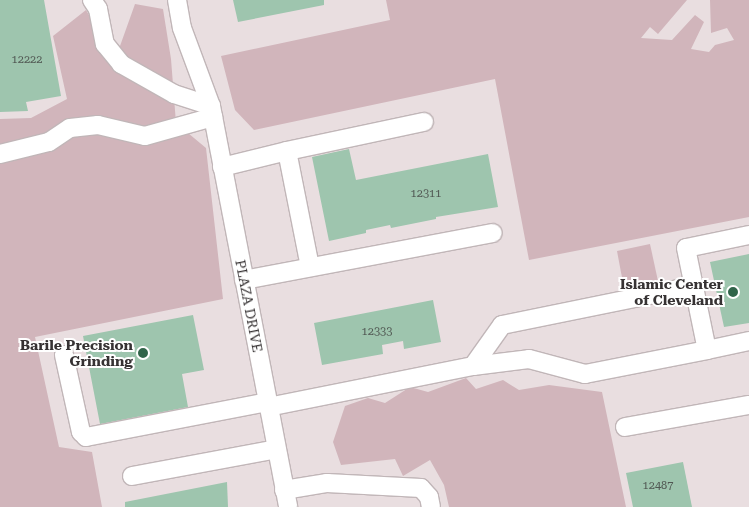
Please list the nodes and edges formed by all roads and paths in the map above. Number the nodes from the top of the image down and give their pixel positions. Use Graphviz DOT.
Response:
graph roads {
  1 [pos="92,0"];
  2 [pos="177,0"];
  3 [pos="212,111"];
  4 [pos="424,122"];
  5 [pos="287,152"];
  6 [pos="0,154"];
  7 [pos="222,167"];
  8 [pos="493,233"];
  9 [pos="749,235"];
  10 [pos="310,267"];
  11 [pos="244,280"];
  12 [pos="694,286"];
  13 [pos="749,341"];
  14 [pos="707,350"];
  15 [pos="64,355"];
  16 [pos="473,366"];
  17 [pos="268,405"];
  18 [pos="749,405"];
  19 [pos="624,427"];
  20 [pos="277,449"];
  21 [pos="132,476"];
  22 [pos="286,498"];
  23 [pos="431,507"];
  1 -- 3 [label="street"];
  2 -- 3 [label="street, PLAZA DRIVE"];
  3 -- 6 [label="street"];
  3 -- 7 [label="street, PLAZA DRIVE"];
  4 -- 5 [label="street"];
  5 -- 7 [label="street"];
  5 -- 10 [label="street"];
  7 -- 11 [label="street, PLAZA DRIVE"];
  8 -- 10 [label="street"];
  9 -- 12 [label="street"];
  10 -- 11 [label="street"];
  11 -- 17 [label="street, PLAZA DRIVE"];
  12 -- 14 [label="street"];
  12 -- 16 [label="street"];
  13 -- 14 [label="street"];
  14 -- 16 [label="street"];
  15 -- 17 [label="street"];
  16 -- 17 [label="street"];
  17 -- 20 [label="street, PLAZA DRIVE"];
  18 -- 19 [label="street"];
  20 -- 21 [label="street"];
  20 -- 22 [label="street, PLAZA DRIVE"];
  22 -- 23 [label="street"];
}
